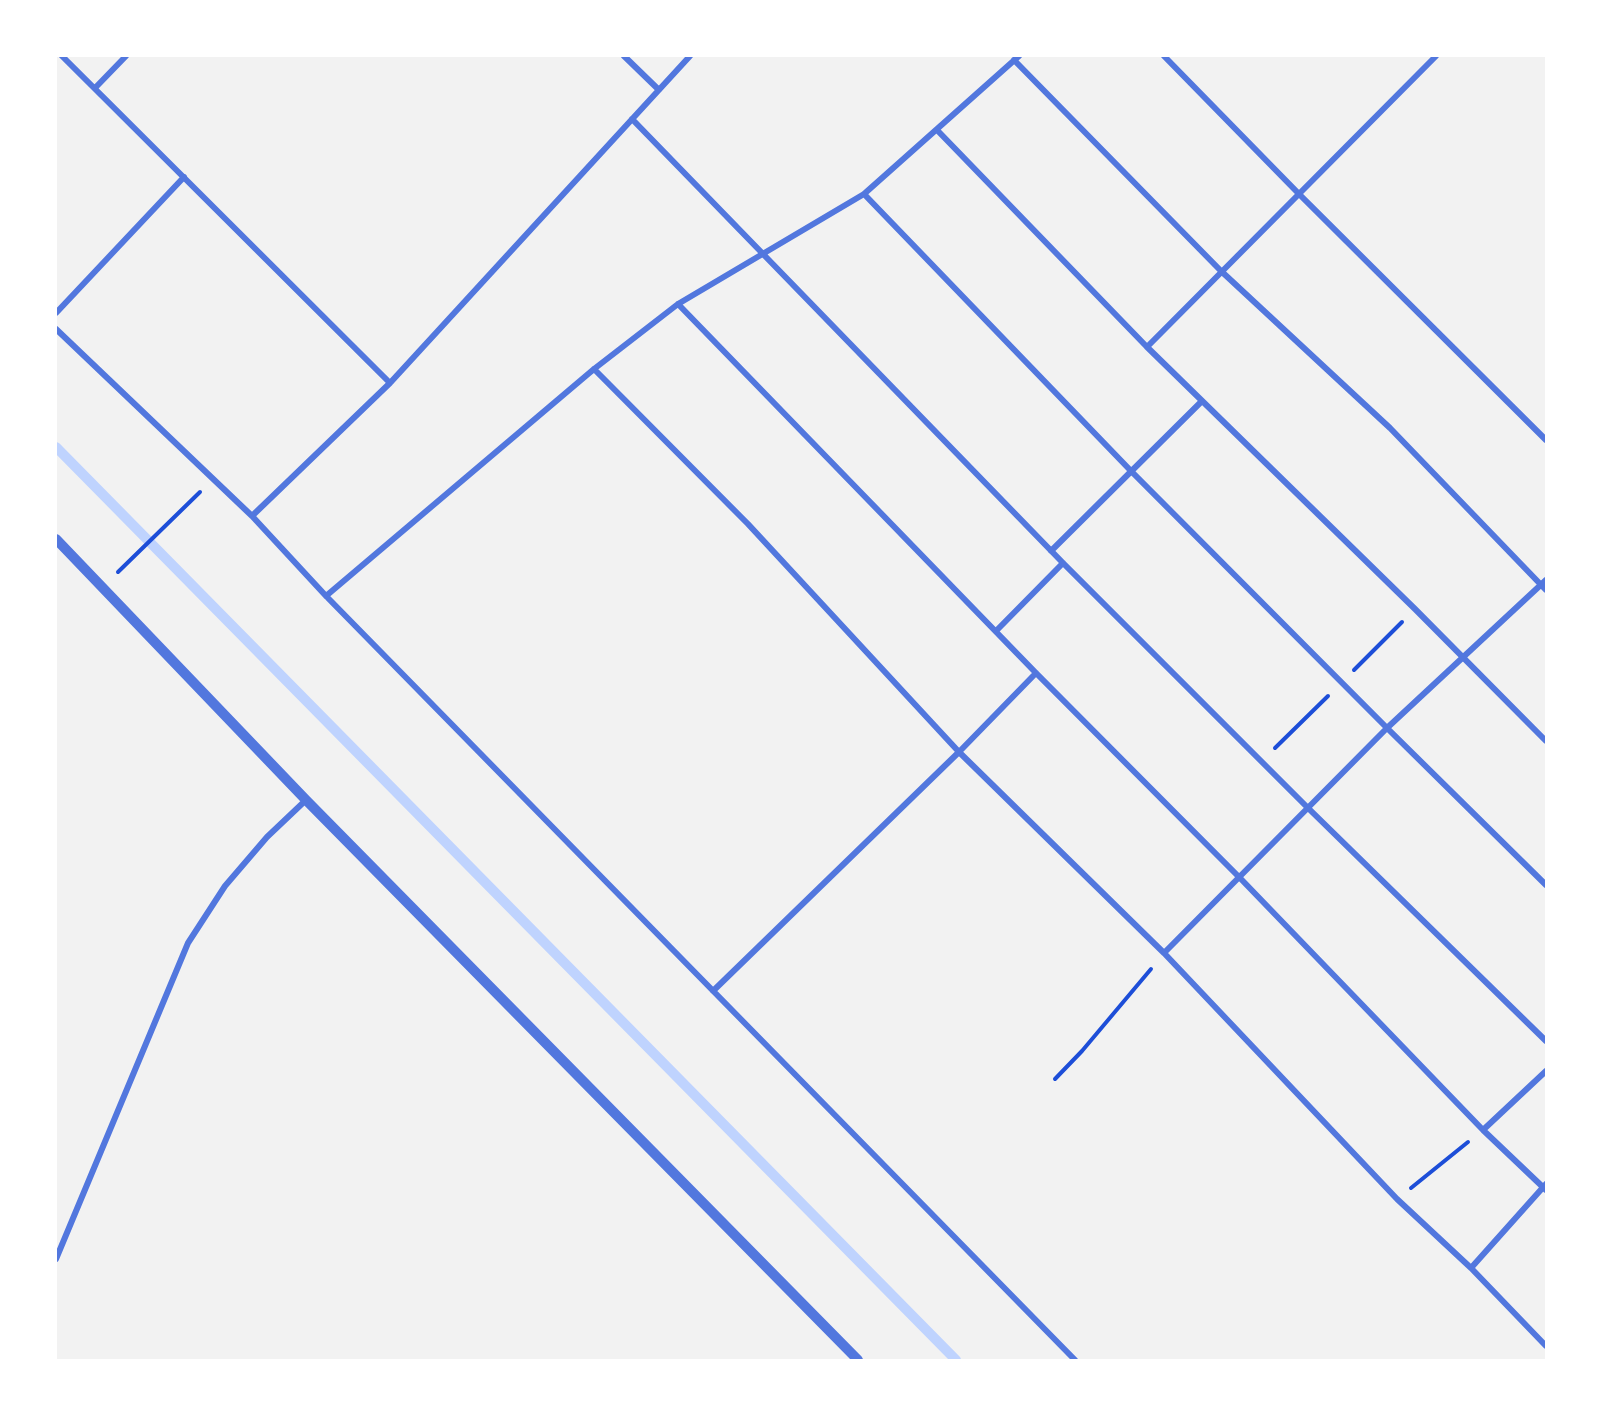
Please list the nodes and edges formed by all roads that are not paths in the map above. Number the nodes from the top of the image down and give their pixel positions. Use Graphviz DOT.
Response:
graph roads {
  1 [pos="62,56"];
  2 [pos="126,56"];
  3 [pos="624,56"];
  4 [pos="690,56"];
  5 [pos="1164,56"];
  6 [pos="1436,56"];
  7 [pos="1016,58"];
  8 [pos="94,88"];
  9 [pos="659,90"];
  10 [pos="632,119"];
  11 [pos="937,130"];
  12 [pos="184,177"];
  13 [pos="864,194"];
  14 [pos="1300,195"];
  15 [pos="763,254"];
  16 [pos="1221,271"];
  17 [pos="678,304"];
  18 [pos="56,313"];
  19 [pos="56,329"];
  20 [pos="1148,347"];
  21 [pos="594,369"];
  22 [pos="390,383"];
  23 [pos="1202,400"];
  24 [pos="1546,440"];
  25 [pos="1132,472"];
  26 [pos="252,516"];
  27 [pos="56,539"];
  28 [pos="1051,551"];
  29 [pos="1063,563"];
  30 [pos="1545,585"];
  31 [pos="326,596"];
  32 [pos="996,631"];
  33 [pos="1464,657"];
  34 [pos="1036,673"];
  35 [pos="1387,728"];
  36 [pos="1546,741"];
  37 [pos="959,752"];
  38 [pos="306,800"];
  39 [pos="1307,807"];
  40 [pos="1240,878"];
  41 [pos="1546,885"];
  42 [pos="1164,953"];
  43 [pos="713,992"];
  44 [pos="1546,1041"];
  45 [pos="1546,1071"];
  46 [pos="1483,1130"];
  47 [pos="1546,1187"];
  48 [pos="56,1259"];
  49 [pos="1471,1268"];
  50 [pos="1546,1346"];
  51 [pos="858,1360"];
  52 [pos="1075,1360"];
  1 -- 8 [label="street"];
  2 -- 8 [label="street"];
  3 -- 9 [label="street"];
  4 -- 9 [label="street"];
  5 -- 14 [label="street"];
  6 -- 14 [label="street"];
  7 -- 11 [label="street"];
  7 -- 16 [label="street"];
  8 -- 12 [label="street"];
  9 -- 10 [label="street"];
  10 -- 15 [label="street"];
  10 -- 22 [label="street"];
  11 -- 13 [label="street"];
  11 -- 20 [label="street"];
  12 -- 18 [label="street"];
  12 -- 22 [label="street"];
  13 -- 15 [label="street"];
  13 -- 25 [label="street"];
  14 -- 16 [label="street"];
  14 -- 24 [label="street"];
  15 -- 17 [label="street"];
  15 -- 28 [label="street"];
  16 -- 20 [label="street"];
  16 -- 30 [label="street"];
  17 -- 21 [label="street"];
  17 -- 32 [label="street"];
  19 -- 26 [label="street"];
  20 -- 23 [label="street"];
  21 -- 31 [label="street"];
  21 -- 37 [label="street"];
  22 -- 26 [label="street"];
  23 -- 25 [label="street"];
  23 -- 33 [label="street"];
  25 -- 28 [label="street"];
  25 -- 35 [label="street"];
  26 -- 31 [label="street"];
  27 -- 38 [label="street"];
  28 -- 29 [label="street"];
  29 -- 32 [label="street"];
  29 -- 39 [label="street"];
  30 -- 33 [label="street"];
  31 -- 43 [label="street"];
  32 -- 34 [label="street"];
  33 -- 35 [label="street"];
  33 -- 36 [label="street"];
  34 -- 37 [label="street"];
  34 -- 40 [label="street"];
  35 -- 39 [label="street"];
  35 -- 41 [label="street"];
  37 -- 42 [label="street"];
  37 -- 43 [label="street"];
  38 -- 48 [label="street"];
  38 -- 51 [label="street"];
  39 -- 40 [label="street"];
  39 -- 44 [label="street"];
  40 -- 42 [label="street"];
  40 -- 46 [label="street"];
  42 -- 49 [label="street"];
  43 -- 52 [label="street"];
  45 -- 46 [label="street"];
  46 -- 47 [label="street"];
  47 -- 49 [label="street"];
  49 -- 50 [label="street"];
}
